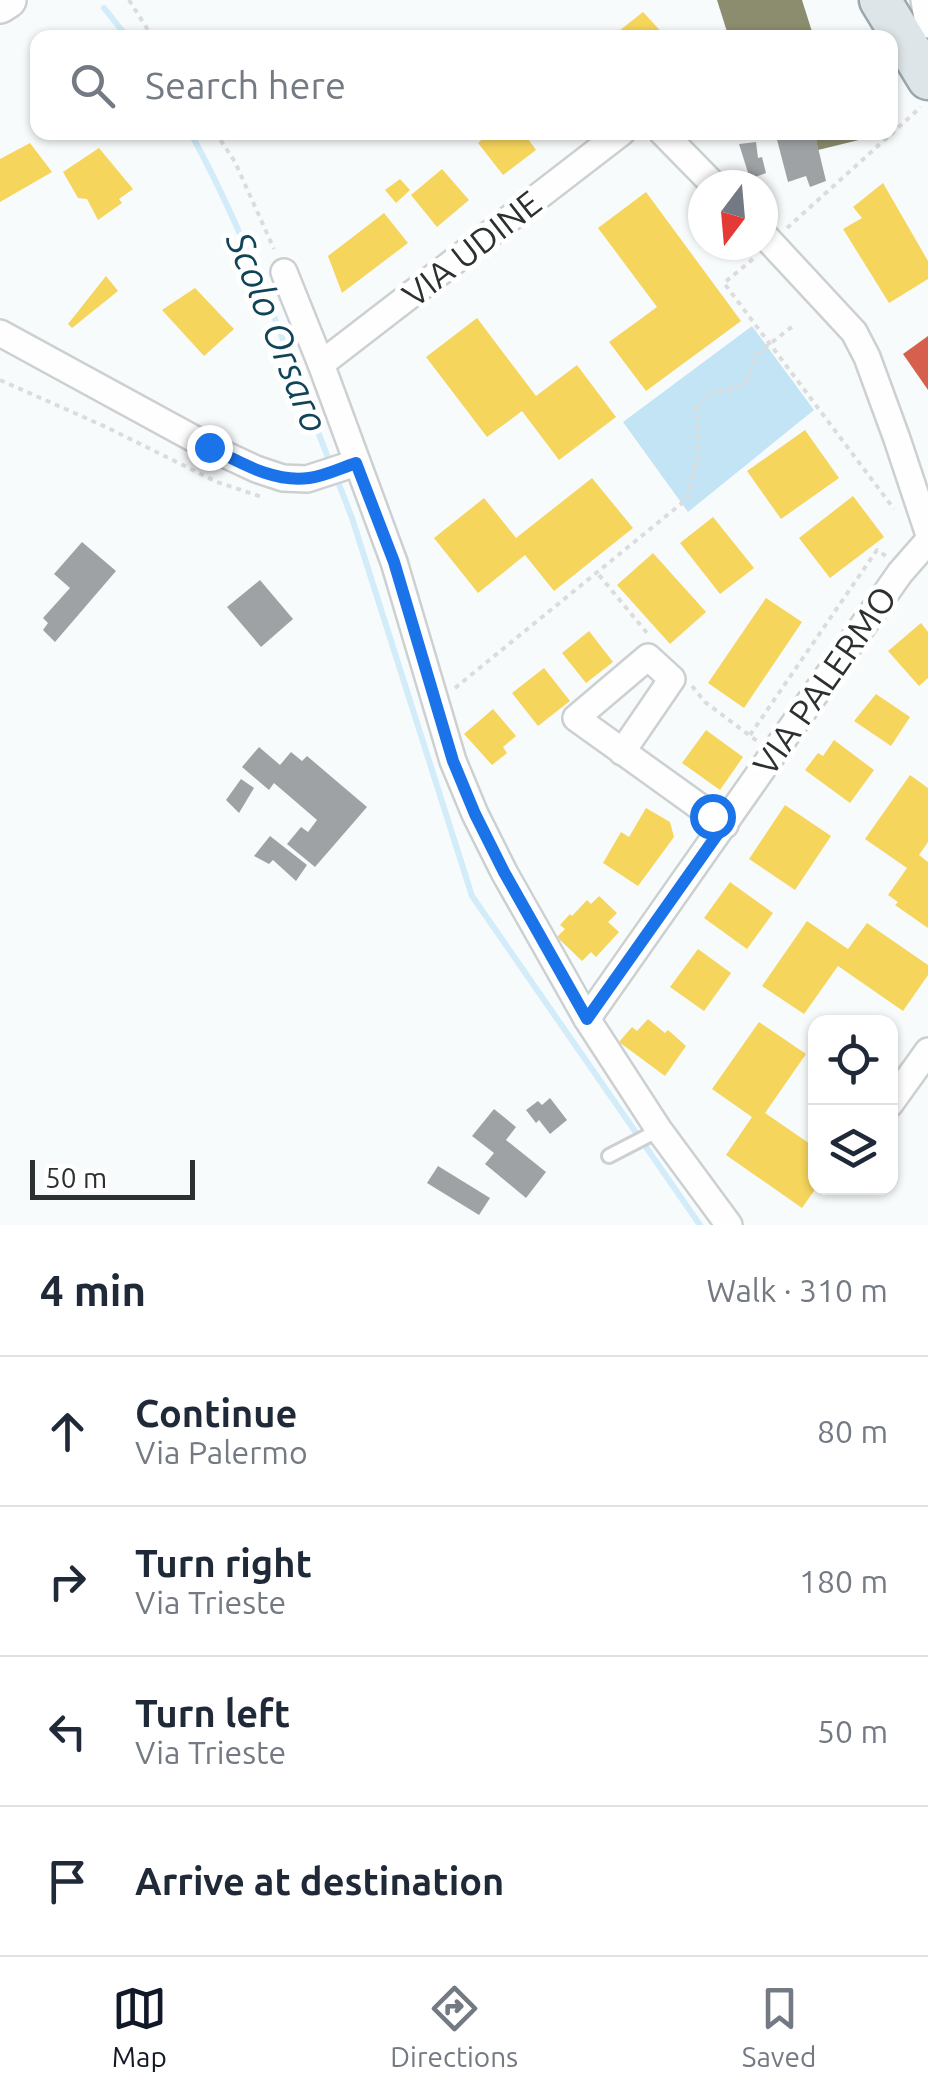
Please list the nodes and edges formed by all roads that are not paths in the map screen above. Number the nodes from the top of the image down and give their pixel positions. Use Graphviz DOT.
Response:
graph roads {
  1 [pos="880,0"];
  2 [pos="924,0"];
  3 [pos="926,61"];
  4 [pos="612,140"];
  5 [pos="670,140"];
  6 [pos="699,170"];
  7 [pos="778,251"];
  8 [pos="284,272"];
  9 [pos="0,333"];
  10 [pos="321,364"];
  11 [pos="332,471"];
  12 [pos="928,532"];
  13 [pos="928,541"];
  14 [pos="622,752"];
  15 [pos="724,825"];
  16 [pos="587,1019"];
  17 [pos="928,1051"];
  18 [pos="898,1093"];
  19 [pos="652,1133"];
  20 [pos="610,1156"];
  21 [pos="728,1225"];
  1 -- 3 [label="main road"];
  2 -- 3 [label="street"];
  4 -- 10 [label="street, VIA UDINE"];
  5 -- 6 [label="street"];
  7 -- 12 [label="street"];
  8 -- 10 [label="street"];
  9 -- 11 [label="street"];
  10 -- 11 [label="street"];
  11 -- 16 [label="street"];
  13 -- 15 [label="street, VIA PALERMO"];
  14 -- 14 [label="street"];
  14 -- 15 [label="street"];
  15 -- 16 [label="street, VIA PALERMO"];
  16 -- 19 [label="street"];
  17 -- 18 [label="street"];
  19 -- 20 [label="lane"];
  19 -- 21 [label="street"];
}
